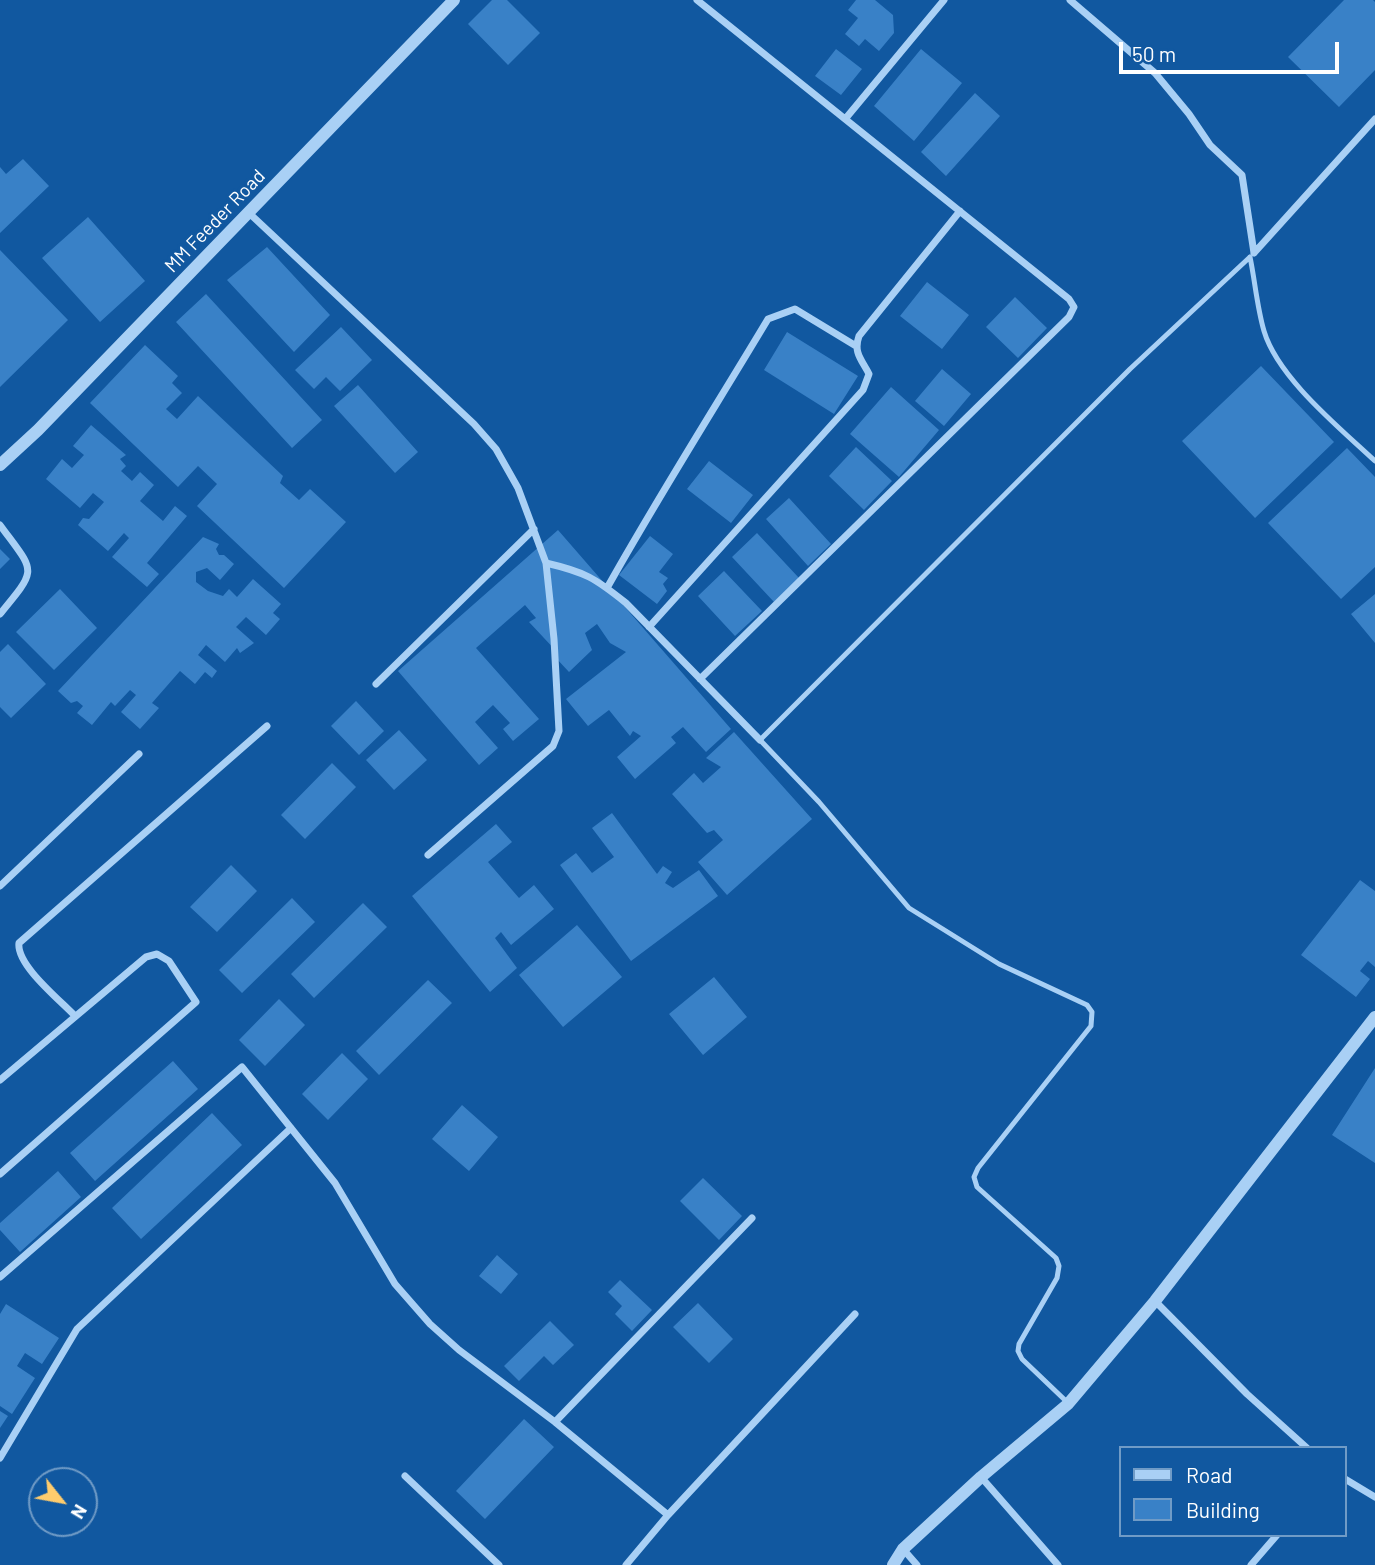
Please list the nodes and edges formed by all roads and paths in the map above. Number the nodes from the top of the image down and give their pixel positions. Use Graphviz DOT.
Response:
graph roads {
  1 [pos="454,0"];
  2 [pos="697,0"];
  3 [pos="944,0"];
  4 [pos="1070,0"];
  5 [pos="846,118"];
  6 [pos="1375,119"];
  7 [pos="960,211"];
  8 [pos="249,213"];
  9 [pos="856,346"];
  10 [pos="1375,461"];
  11 [pos="0,465"];
  12 [pos="0,525"];
  13 [pos="534,529"];
  14 [pos="546,563"];
  15 [pos="607,588"];
  16 [pos="0,614"];
  17 [pos="649,626"];
  18 [pos="700,679"];
  19 [pos="376,684"];
  20 [pos="267,726"];
  21 [pos="760,740"];
  22 [pos="139,754"];
  23 [pos="428,855"];
  24 [pos="0,886"];
  25 [pos="75,1016"];
  26 [pos="1375,1017"];
  27 [pos="1371,1031"];
  28 [pos="0,1080"];
  29 [pos="291,1128"];
  30 [pos="0,1174"];
  31 [pos="752,1219"];
  32 [pos="0,1277"];
  33 [pos="1155,1301"];
  34 [pos="855,1314"];
  35 [pos="1069,1404"];
  36 [pos="555,1422"];
  37 [pos="1305,1446"];
  38 [pos="0,1458"];
  39 [pos="405,1476"];
  40 [pos="981,1477"];
  41 [pos="1347,1480"];
  42 [pos="1375,1497"];
  43 [pos="668,1515"];
  44 [pos="1275,1537"];
  45 [pos="903,1549"];
  46 [pos="499,1565"];
  47 [pos="626,1565"];
  48 [pos="893,1565"];
  49 [pos="917,1565"];
  50 [pos="1058,1565"];
  51 [pos="1251,1565"];
  1 -- 8 [label="street, MM Feeder Road"];
  2 -- 5 [label="street"];
  3 -- 5 [label="street"];
  4 -- 6 [label="street"];
  5 -- 7 [label="street"];
  7 -- 9 [label="street"];
  7 -- 18 [label="street"];
  8 -- 11 [label="street, MM Feeder Road"];
  8 -- 13 [label="street"];
  9 -- 15 [label="street"];
  9 -- 17 [label="street"];
  10 -- 21 [label="lane"];
  12 -- 16 [label="street"];
  13 -- 14 [label="street"];
  13 -- 19 [label="street"];
  14 -- 15 [label="street"];
  14 -- 23 [label="street"];
  15 -- 17 [label="street"];
  17 -- 18 [label="street"];
  18 -- 21 [label="street"];
  20 -- 25 [label="street"];
  21 -- 35 [label="lane"];
  22 -- 24 [label="street"];
  25 -- 28 [label="street"];
  25 -- 30 [label="street"];
  26 -- 27 [label="street"];
  27 -- 33 [label="street"];
  29 -- 32 [label="street"];
  29 -- 36 [label="street"];
  29 -- 38 [label="street"];
  31 -- 36 [label="street"];
  33 -- 35 [label="street"];
  33 -- 37 [label="street"];
  34 -- 43 [label="street"];
  35 -- 40 [label="street"];
  36 -- 43 [label="street"];
  39 -- 46 [label="street"];
  40 -- 45 [label="street"];
  40 -- 50 [label="street"];
  41 -- 42 [label="street"];
  43 -- 47 [label="street"];
  44 -- 51 [label="street"];
  45 -- 48 [label="street"];
  45 -- 49 [label="street"];
}
